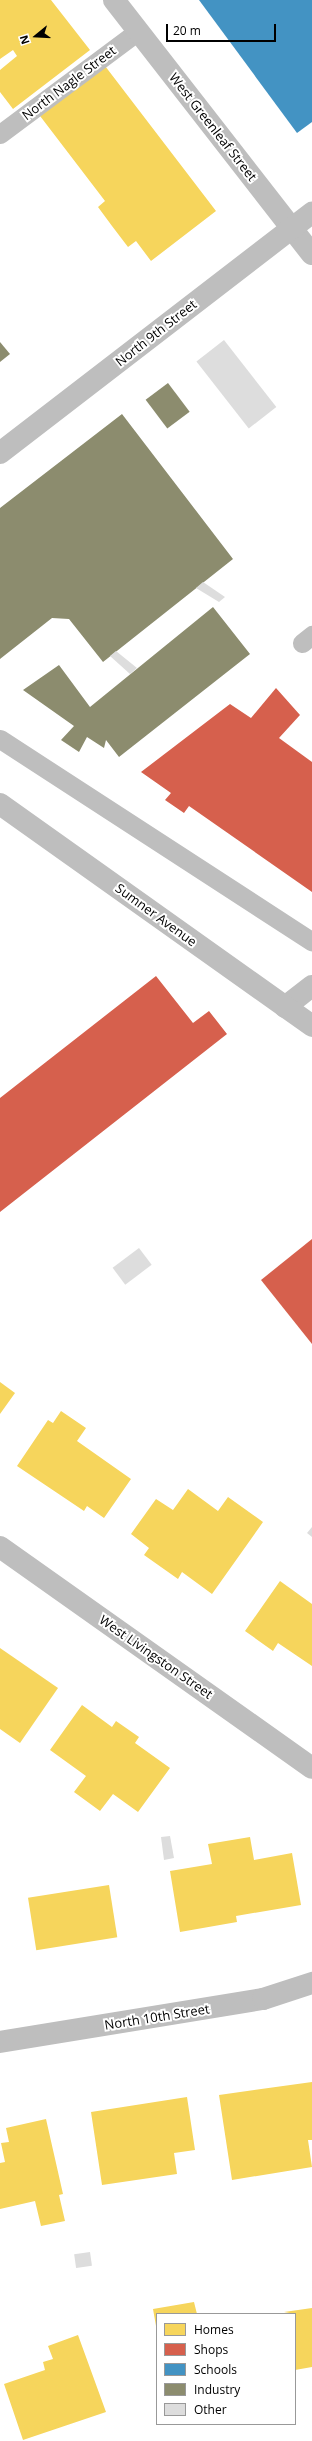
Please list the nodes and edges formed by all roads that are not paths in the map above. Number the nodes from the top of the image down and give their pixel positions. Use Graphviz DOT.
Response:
graph roads {
  1 [pos="114,0"];
  2 [pos="138,31"];
  3 [pos="0,134"];
  4 [pos="312,213"];
  5 [pos="292,228"];
  6 [pos="312,254"];
  7 [pos="0,453"];
  8 [pos="0,739"];
  9 [pos="0,804"];
  10 [pos="312,942"];
  11 [pos="312,986"];
  12 [pos="285,1007"];
  13 [pos="312,1026"];
  14 [pos="0,1547"];
  15 [pos="312,1768"];
  16 [pos="312,1983"];
  17 [pos="0,2042"];
  1 -- 2 [label="street, West Greenleaf Street"];
  2 -- 3 [label="lane, North Nagle Street"];
  2 -- 5 [label="street, West Greenleaf Street"];
  4 -- 5 [label="street, North 9th Street"];
  5 -- 6 [label="street, West Greenleaf Street"];
  5 -- 7 [label="street, North 9th Street"];
  8 -- 10 [label="lane"];
  9 -- 12 [label="street, Sumner Avenue"];
  11 -- 12 [label="street"];
  12 -- 13 [label="street, Sumner Avenue"];
  14 -- 15 [label="street, West Livingston Street"];
  16 -- 17 [label="street, North 10th Street"];
}
